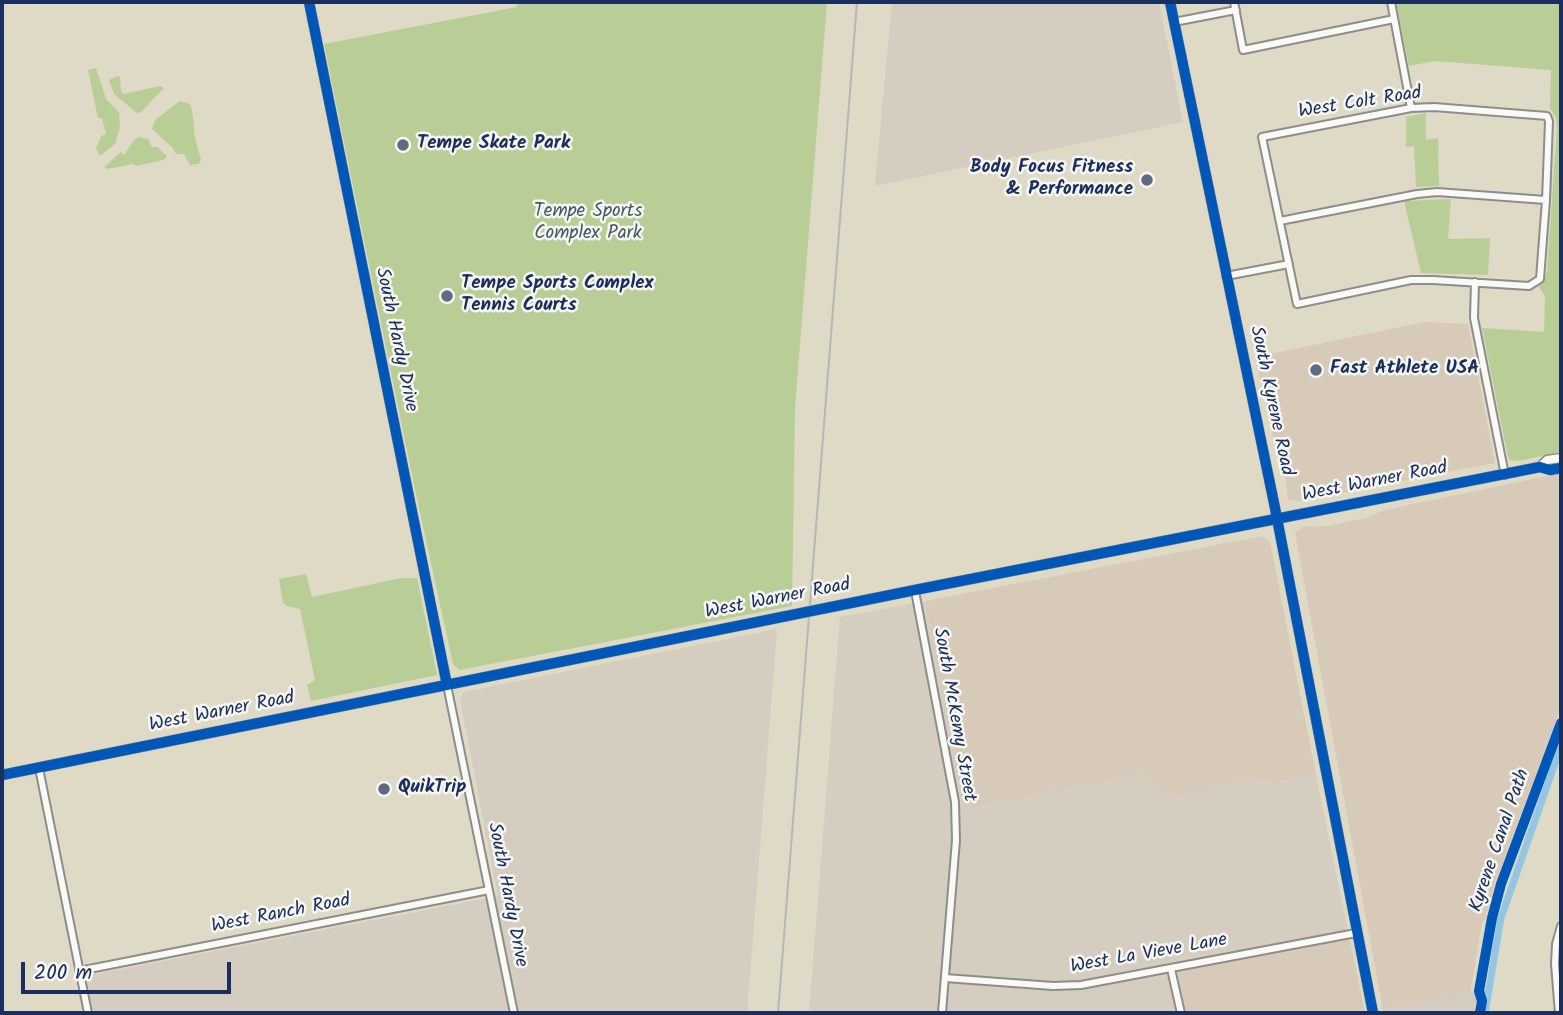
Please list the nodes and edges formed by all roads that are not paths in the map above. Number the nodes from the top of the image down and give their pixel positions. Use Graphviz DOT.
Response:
graph roads {
  1 [pos="309,2"];
  2 [pos="1170,2"];
  3 [pos="1234,2"];
  4 [pos="1391,2"];
  5 [pos="1236,10"];
  6 [pos="1394,19"];
  7 [pos="1174,22"];
  8 [pos="1411,108"];
  9 [pos="1546,200"];
  10 [pos="1280,221"];
  11 [pos="1289,264"];
  12 [pos="1226,276"];
  13 [pos="1475,282"];
  14 [pos="1561,458"];
  15 [pos="1540,467"];
  16 [pos="1561,468"];
  17 [pos="1505,475"];
  18 [pos="1277,520"];
  19 [pos="915,591"];
  20 [pos="447,685"];
  21 [pos="39,768"];
  22 [pos="2,775"];
  23 [pos="489,890"];
  24 [pos="1561,926"];
  25 [pos="1356,933"];
  26 [pos="1171,969"];
  27 [pos="79,971"];
  28 [pos="945,978"];
  29 [pos="1559,1009"];
  30 [pos="88,1013"];
  31 [pos="514,1013"];
  32 [pos="942,1013"];
  33 [pos="1181,1013"];
  34 [pos="1373,1013"];
  1 -- 20 [label="main road, South Hardy Drive"];
  2 -- 7 [label="main road, South Kyrene Road"];
  3 -- 5 [label="street"];
  4 -- 6 [label="street"];
  5 -- 6 [label="street"];
  5 -- 7 [label="street"];
  6 -- 8 [label="street"];
  7 -- 12 [label="main road, South Kyrene Road"];
  8 -- 9 [label="street, West Colt Road"];
  8 -- 10 [label="street, West Colt Road"];
  9 -- 10 [label="street"];
  9 -- 13 [label="street"];
  10 -- 11 [label="street"];
  11 -- 12 [label="street"];
  11 -- 13 [label="street"];
  12 -- 18 [label="main road, South Kyrene Road"];
  13 -- 17 [label="street"];
  14 -- 15 [label="main road, West Warner Road"];
  15 -- 16 [label="main road, West Warner Road"];
  15 -- 17 [label="main road, West Warner Road"];
  17 -- 18 [label="main road, West Warner Road"];
  18 -- 19 [label="main road, West Warner Road"];
  18 -- 25 [label="main road, South Kyrene Road"];
  19 -- 20 [label="main road, West Warner Road"];
  19 -- 28 [label="street, South McKemy Street"];
  20 -- 21 [label="main road, West Warner Road"];
  20 -- 23 [label="street, South Hardy Drive"];
  21 -- 22 [label="main road, West Warner Road"];
  21 -- 27 [label="street"];
  23 -- 27 [label="street, West Ranch Road"];
  23 -- 31 [label="street, South Hardy Drive"];
  24 -- 29 [label="street"];
  25 -- 26 [label="street, West La Vieve Lane"];
  25 -- 34 [label="main road, South Kyrene Road"];
  26 -- 28 [label="street, West La Vieve Lane"];
  26 -- 33 [label="street"];
  27 -- 30 [label="street"];
  28 -- 32 [label="street, South McKemy Street"];
}
